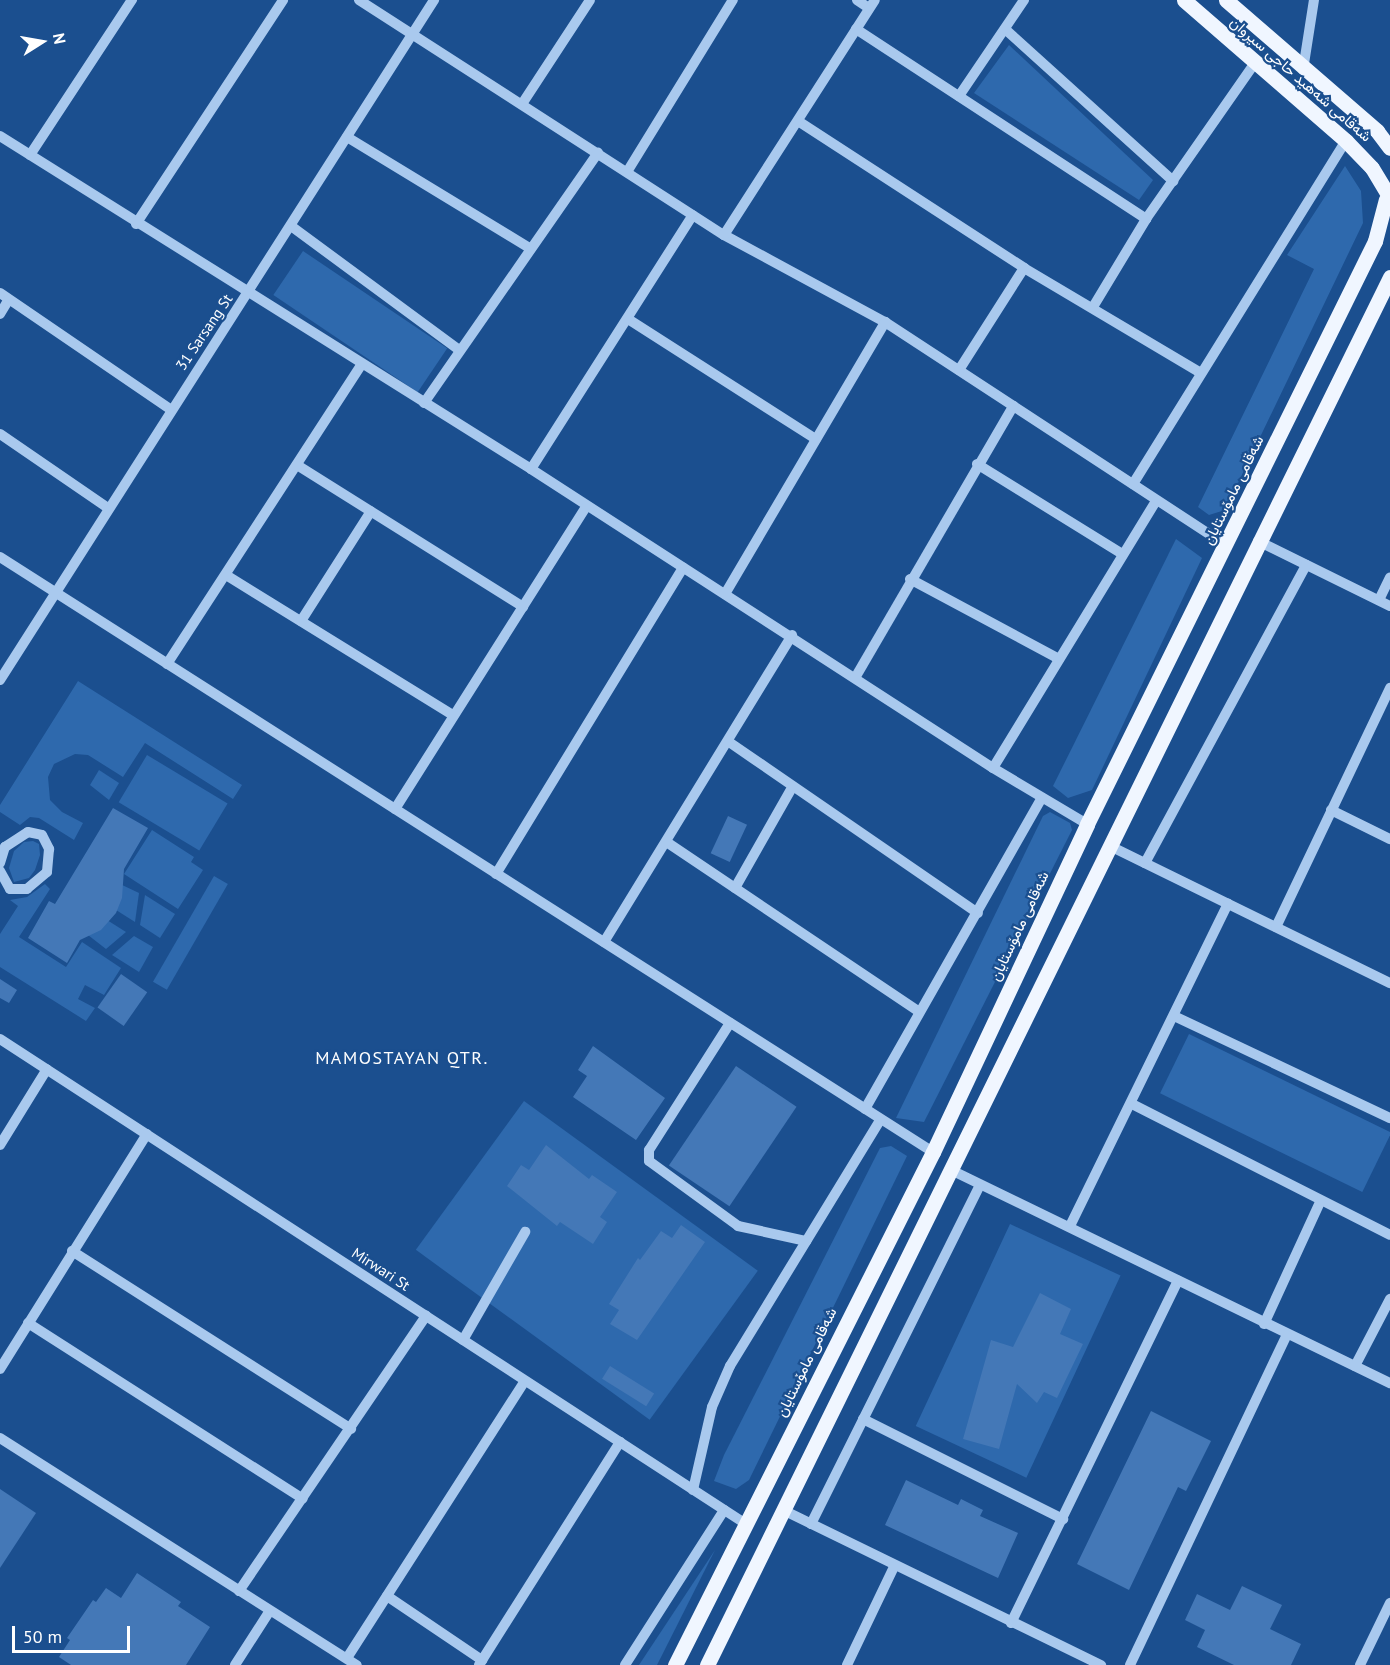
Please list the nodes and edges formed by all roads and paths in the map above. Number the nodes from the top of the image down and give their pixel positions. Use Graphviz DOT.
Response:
graph roads {
  1 [pos="132,0"];
  2 [pos="283,0"];
  3 [pos="359,0"];
  4 [pos="434,0"];
  5 [pos="590,0"];
  6 [pos="733,0"];
  7 [pos="857,0"];
  8 [pos="1024,0"];
  9 [pos="1184,0"];
  10 [pos="1226,0"];
  11 [pos="1314,0"];
  12 [pos="872,4"];
  13 [pos="856,29"];
  14 [pos="1005,29"];
  15 [pos="411,36"];
  16 [pos="1255,63"];
  17 [pos="1303,70"];
  18 [pos="959,96"];
  19 [pos="522,104"];
  20 [pos="798,121"];
  21 [pos="1383,131"];
  22 [pos="0,136"];
  23 [pos="347,137"];
  24 [pos="1346,141"];
  25 [pos="1390,148"];
  26 [pos="598,153"];
  27 [pos="30,154"];
  28 [pos="627,172"];
  29 [pos="1173,180"];
  30 [pos="1388,195"];
  31 [pos="693,215"];
  32 [pos="1146,219"];
  33 [pos="136,224"];
  34 [pos="291,226"];
  35 [pos="724,235"];
  36 [pos="531,249"];
  37 [pos="1024,268"];
  38 [pos="1390,277"];
  39 [pos="250,291"];
  40 [pos="5,296"];
  41 [pos="1092,307"];
  42 [pos="0,314"];
  43 [pos="628,319"];
  44 [pos="885,321"];
  45 [pos="459,350"];
  46 [pos="362,364"];
  47 [pos="958,370"];
  48 [pos="1199,372"];
  49 [pos="424,403"];
  50 [pos="1013,406"];
  51 [pos="170,410"];
  52 [pos="0,434"];
  53 [pos="816,439"];
  54 [pos="977,464"];
  55 [pos="297,465"];
  56 [pos="531,469"];
  57 [pos="1132,484"];
  58 [pos="1156,501"];
  59 [pos="585,507"];
  60 [pos="108,508"];
  61 [pos="371,511"];
  62 [pos="1258,541"];
  63 [pos="1226,545"];
  64 [pos="1122,555"];
  65 [pos="0,557"];
  66 [pos="1306,565"];
  67 [pos="683,568"];
  68 [pos="226,575"];
  69 [pos="1390,577"];
  70 [pos="910,579"];
  71 [pos="56,593"];
  72 [pos="725,594"];
  73 [pos="1379,600"];
  74 [pos="1390,606"];
  75 [pos="523,607"];
  76 [pos="301,621"];
  77 [pos="792,635"];
  78 [pos="1059,659"];
  79 [pos="167,664"];
  80 [pos="855,678"];
  81 [pos="0,680"];
  82 [pos="1390,688"];
  83 [pos="453,715"];
  84 [pos="729,742"];
  85 [pos="993,768"];
  86 [pos="793,786"];
  87 [pos="1042,798"];
  88 [pos="395,809"];
  89 [pos="1331,810"];
  90 [pos="1087,824"];
  91 [pos="1390,838"];
  92 [pos="668,843"];
  93 [pos="3,846"];
  94 [pos="1110,846"];
  95 [pos="0,862"];
  96 [pos="1144,863"];
  97 [pos="0,871"];
  98 [pos="496,874"];
  99 [pos="735,888"];
  100 [pos="1228,904"];
  101 [pos="978,913"];
  102 [pos="1276,927"];
  103 [pos="604,942"];
  104 [pos="1390,983"];
  105 [pos="918,1011"];
  106 [pos="1174,1016"];
  107 [pos="729,1023"];
  108 [pos="0,1039"];
  109 [pos="47,1069"];
  110 [pos="1132,1104"];
  111 [pos="865,1109"];
  112 [pos="1390,1118"];
  113 [pos="881,1119"];
  114 [pos="147,1134"];
  115 [pos="0,1145"];
  116 [pos="933,1152"];
  117 [pos="951,1170"];
  118 [pos="980,1185"];
  119 [pos="1322,1200"];
  120 [pos="1070,1226"];
  121 [pos="525,1233"];
  122 [pos="1390,1235"];
  123 [pos="806,1241"];
  124 [pos="72,1251"];
  125 [pos="1178,1280"];
  126 [pos="1390,1299"];
  127 [pos="853,1307"];
  128 [pos="426,1316"];
  129 [pos="877,1317"];
  130 [pos="28,1323"];
  131 [pos="1264,1324"];
  132 [pos="1287,1335"];
  133 [pos="463,1340"];
  134 [pos="828,1359"];
  135 [pos="1354,1366"];
  136 [pos="0,1369"];
  137 [pos="851,1372"];
  138 [pos="525,1381"];
  139 [pos="1390,1383"];
  140 [pos="863,1419"];
  141 [pos="351,1429"];
  142 [pos="0,1437"];
  143 [pos="620,1442"];
  144 [pos="693,1490"];
  145 [pos="303,1499"];
  146 [pos="724,1510"];
  147 [pos="783,1510"];
  148 [pos="1063,1519"];
  149 [pos="746,1524"];
  150 [pos="811,1524"];
  151 [pos="894,1568"];
  152 [pos="239,1591"];
  153 [pos="387,1596"];
  154 [pos="1390,1603"];
  155 [pos="269,1612"];
  156 [pos="1011,1623"];
  157 [pos="347,1658"];
  158 [pos="1086,1662"];
  159 [pos="481,1663"];
  160 [pos="235,1665"];
  161 [pos="357,1665"];
  162 [pos="625,1665"];
  163 [pos="675,1665"];
  164 [pos="707,1665"];
  165 [pos="847,1665"];
  166 [pos="1101,1665"];
  167 [pos="1130,1665"];
  168 [pos="1360,1665"];
  1 -- 27 [label="street"];
  2 -- 33 [label="street"];
  3 -- 15 [label="street"];
  4 -- 15 [label="street, 31 Sarsang St"];
  5 -- 19 [label="street"];
  6 -- 28 [label="street"];
  7 -- 12 [label="street"];
  8 -- 14 [label="street"];
  9 -- 16 [label="main road, شەقامی شەهید حاجی سیروان"];
  10 -- 17 [label="main road, شەقامی شەهید حاجی سیروان"];
  11 -- 17 [label="street"];
  12 -- 13 [label="street"];
  13 -- 18 [label="street"];
  13 -- 20 [label="street"];
  14 -- 18 [label="street"];
  14 -- 29 [label="street"];
  15 -- 19 [label="street"];
  15 -- 23 [label="street, 31 Sarsang St"];
  16 -- 24 [label="main road, شەقامی شەهید حاجی سیروان"];
  16 -- 29 [label="street"];
  17 -- 21 [label="main road, شەقامی شەهید حاجی سیروان"];
  18 -- 32 [label="street"];
  19 -- 26 [label="street"];
  20 -- 35 [label="street"];
  20 -- 37 [label="street"];
  21 -- 25 [label="main road, شەقامی شەهید حاجی سیروان"];
  22 -- 27 [label="street"];
  23 -- 34 [label="street, 31 Sarsang St"];
  23 -- 36 [label="street"];
  24 -- 30 [label="main road, شەقامی شەهید حاجی سیروان"];
  24 -- 48 [label="street"];
  26 -- 28 [label="street"];
  26 -- 36 [label="street"];
  27 -- 33 [label="street"];
  28 -- 31 [label="street"];
  29 -- 32 [label="street"];
  30 -- 63 [label="main road, شەقامی مامۆستایان"];
  31 -- 35 [label="street"];
  31 -- 43 [label="street"];
  32 -- 41 [label="street"];
  33 -- 39 [label="street"];
  34 -- 39 [label="street, 31 Sarsang St"];
  34 -- 45 [label="street"];
  35 -- 44 [label="street"];
  36 -- 45 [label="street"];
  37 -- 41 [label="street"];
  37 -- 47 [label="street"];
  38 -- 62 [label="main road"];
  39 -- 46 [label="street"];
  39 -- 51 [label="street, 31 Sarsang St"];
  40 -- 42 [label="street"];
  40 -- 51 [label="street"];
  41 -- 48 [label="street"];
  43 -- 53 [label="street"];
  43 -- 56 [label="street"];
  44 -- 47 [label="street"];
  44 -- 53 [label="street"];
  45 -- 49 [label="street"];
  46 -- 49 [label="street"];
  46 -- 55 [label="street"];
  47 -- 50 [label="street"];
  48 -- 57 [label="street"];
  49 -- 56 [label="street"];
  50 -- 54 [label="street"];
  50 -- 57 [label="street"];
  51 -- 60 [label="street, 31 Sarsang St"];
  52 -- 60 [label="street"];
  53 -- 72 [label="street"];
  54 -- 64 [label="street"];
  54 -- 70 [label="street"];
  55 -- 61 [label="street"];
  55 -- 68 [label="street"];
  56 -- 59 [label="street"];
  57 -- 58 [label="street"];
  58 -- 63 [label="street"];
  58 -- 64 [label="street"];
  59 -- 67 [label="street"];
  59 -- 75 [label="street"];
  60 -- 71 [label="street, 31 Sarsang St"];
  61 -- 75 [label="street"];
  61 -- 76 [label="street"];
  62 -- 66 [label="street"];
  62 -- 94 [label="main road"];
  63 -- 90 [label="main road, شەقامی مامۆستایان"];
  64 -- 78 [label="street"];
  65 -- 71 [label="street"];
  66 -- 73 [label="street"];
  66 -- 96 [label="street"];
  67 -- 72 [label="street"];
  67 -- 98 [label="street"];
  68 -- 76 [label="street"];
  68 -- 79 [label="street"];
  69 -- 73 [label="street"];
  70 -- 78 [label="street"];
  70 -- 80 [label="street"];
  71 -- 79 [label="street"];
  71 -- 81 [label="street, 31 Sarsang St"];
  72 -- 77 [label="street"];
  73 -- 74 [label="street"];
  75 -- 83 [label="street"];
  76 -- 83 [label="street"];
  77 -- 80 [label="street"];
  77 -- 84 [label="street"];
  78 -- 85 [label="street"];
  79 -- 88 [label="street"];
  80 -- 85 [label="street"];
  82 -- 89 [label="street"];
  83 -- 88 [label="street"];
  84 -- 86 [label="street"];
  84 -- 92 [label="street"];
  85 -- 87 [label="street"];
  86 -- 99 [label="street"];
  86 -- 101 [label="street"];
  87 -- 90 [label="street"];
  87 -- 101 [label="street"];
  88 -- 98 [label="street"];
  89 -- 91 [label="street"];
  89 -- 102 [label="street"];
  90 -- 116 [label="main road, شەقامی مامۆستایان"];
  92 -- 99 [label="street"];
  92 -- 103 [label="street"];
  93 -- 95 [label="street"];
  93 -- 97 [label="street"];
  94 -- 96 [label="street"];
  94 -- 117 [label="main road"];
  96 -- 100 [label="street"];
  98 -- 103 [label="street"];
  99 -- 105 [label="street"];
  100 -- 102 [label="street"];
  100 -- 106 [label="street"];
  101 -- 105 [label="street"];
  102 -- 104 [label="street"];
  103 -- 107 [label="street"];
  105 -- 111 [label="street"];
  106 -- 110 [label="street"];
  106 -- 112 [label="street"];
  107 -- 111 [label="street"];
  107 -- 123 [label="street"];
  108 -- 109 [label="street, Mirwari St"];
  109 -- 114 [label="street, Mirwari St"];
  109 -- 115 [label="street"];
  110 -- 119 [label="street"];
  110 -- 120 [label="street"];
  111 -- 113 [label="street"];
  113 -- 116 [label="street"];
  113 -- 123 [label="street"];
  114 -- 124 [label="street"];
  114 -- 128 [label="street, Mirwari St"];
  116 -- 127 [label="main road, شەقامی مامۆستایان"];
  117 -- 118 [label="street"];
  117 -- 129 [label="main road"];
  118 -- 120 [label="street"];
  118 -- 140 [label="street"];
  119 -- 122 [label="street"];
  119 -- 131 [label="street"];
  120 -- 125 [label="street"];
  121 -- 133 [label="street"];
  123 -- 144 [label="street"];
  124 -- 130 [label="street"];
  124 -- 141 [label="street"];
  125 -- 131 [label="street"];
  125 -- 148 [label="street"];
  126 -- 135 [label="street"];
  127 -- 129 [label="main road"];
  127 -- 134 [label="main road, شەقامی مامۆستایان"];
  128 -- 133 [label="street, Mirwari St"];
  128 -- 141 [label="street"];
  129 -- 137 [label="main road"];
  130 -- 136 [label="street"];
  130 -- 145 [label="street"];
  131 -- 132 [label="street"];
  132 -- 135 [label="street"];
  132 -- 167 [label="street"];
  133 -- 138 [label="street, Mirwari St"];
  134 -- 137 [label="main road"];
  134 -- 149 [label="main road, شەقامی مامۆستایان"];
  135 -- 139 [label="street"];
  137 -- 147 [label="main road"];
  138 -- 143 [label="street, Mirwari St"];
  138 -- 153 [label="street"];
  140 -- 148 [label="street"];
  140 -- 150 [label="street"];
  141 -- 145 [label="street"];
  142 -- 152 [label="street"];
  143 -- 144 [label="street, Mirwari St"];
  143 -- 159 [label="street"];
  144 -- 146 [label="street, Mirwari St"];
  145 -- 152 [label="street"];
  146 -- 149 [label="street, Mirwari St"];
  146 -- 162 [label="street"];
  147 -- 150 [label="street"];
  147 -- 164 [label="main road"];
  148 -- 156 [label="street"];
  149 -- 163 [label="main road, شەقامی مامۆستایان"];
  150 -- 151 [label="street"];
  151 -- 156 [label="street"];
  151 -- 165 [label="street"];
  152 -- 155 [label="street"];
  153 -- 157 [label="street"];
  153 -- 159 [label="street"];
  154 -- 168 [label="street"];
  155 -- 157 [label="street"];
  155 -- 160 [label="street"];
  156 -- 158 [label="street"];
  157 -- 161 [label="street"];
  158 -- 166 [label="street"];
}
